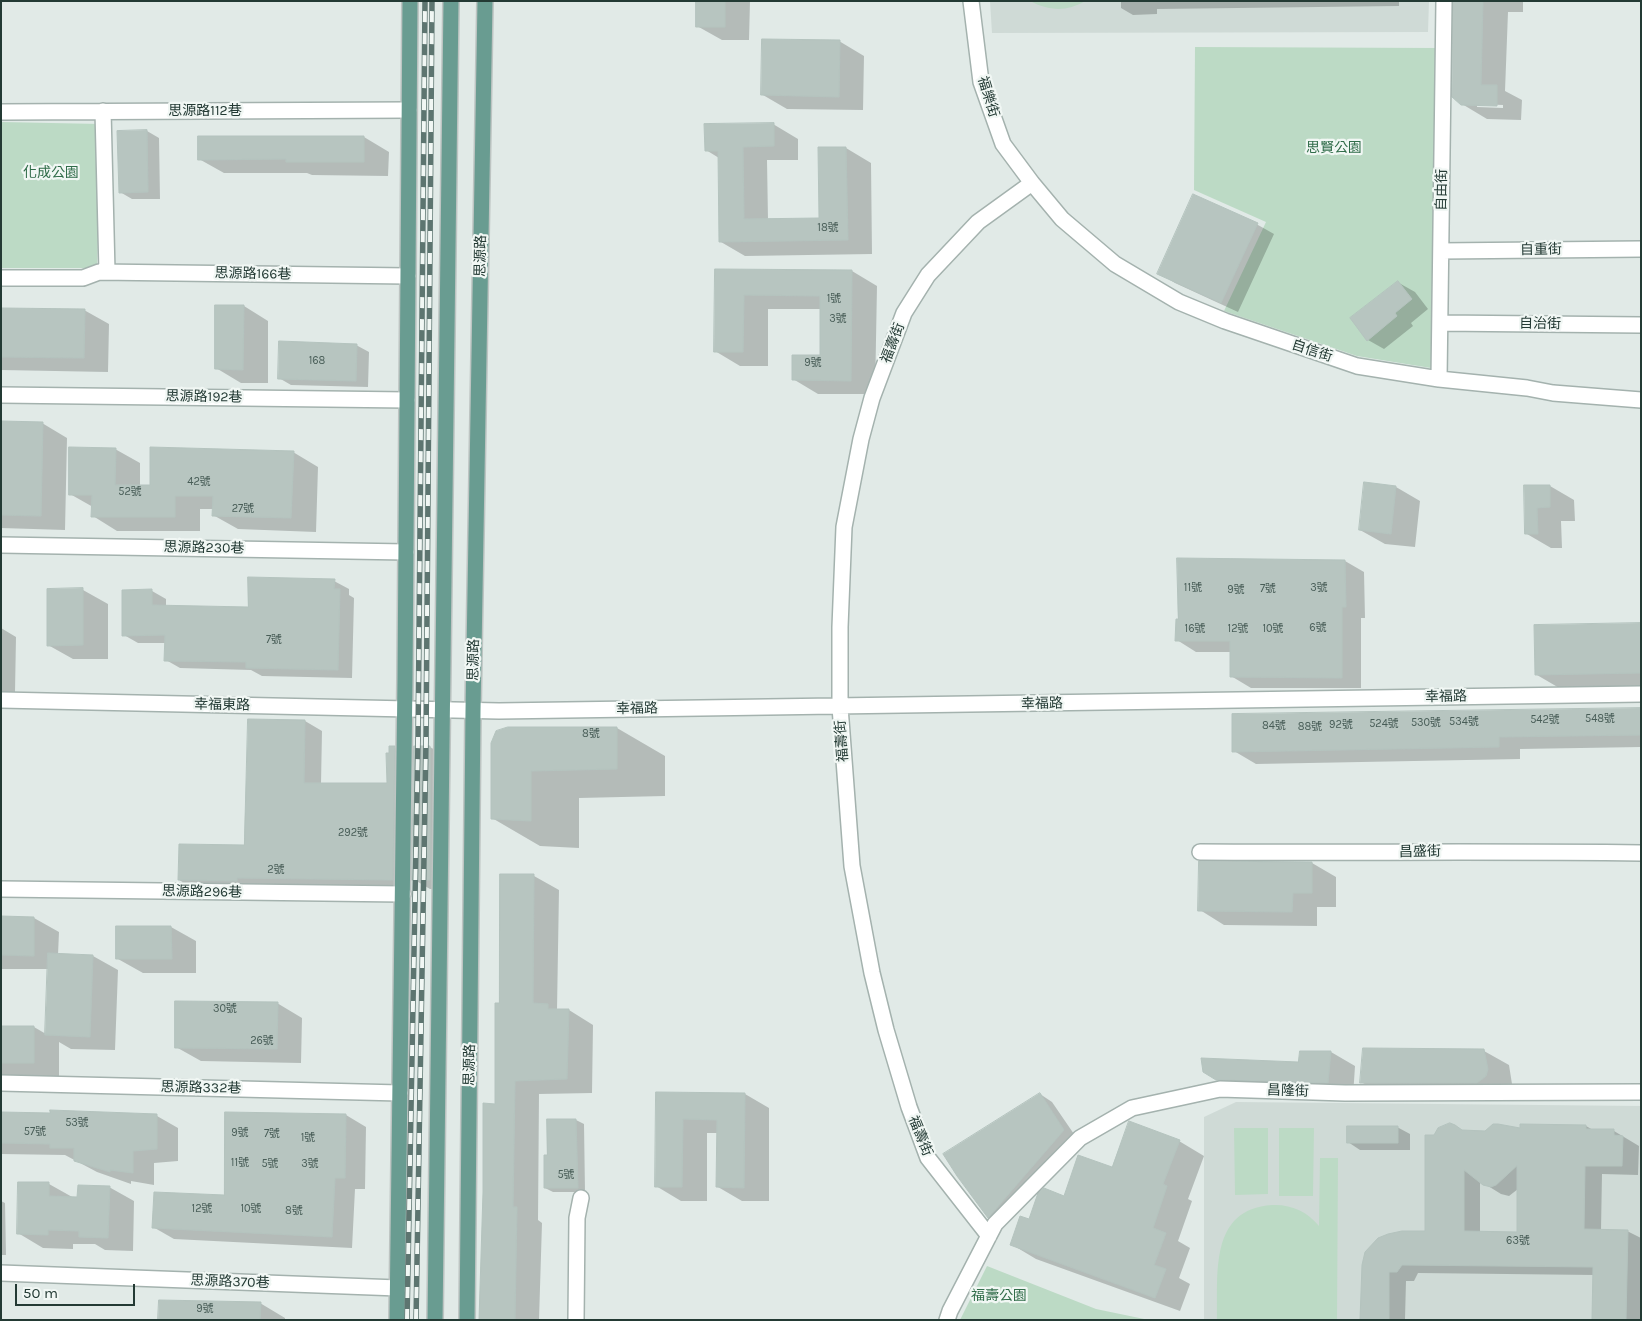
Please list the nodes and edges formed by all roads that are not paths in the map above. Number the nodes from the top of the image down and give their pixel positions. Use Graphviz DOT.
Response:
graph roads {
  1 [pos="410,1"];
  2 [pos="451,1"];
  3 [pos="485,1"];
  4 [pos="971,1"];
  5 [pos="1444,1"];
  6 [pos="409,110"];
  7 [pos="103,111"];
  8 [pos="1,112"];
  9 [pos="1032,183"];
  10 [pos="1641,249"];
  11 [pos="1441,251"];
  12 [pos="103,272"];
  13 [pos="408,276"];
  14 [pos="1,278"];
  15 [pos="1440,323"];
  16 [pos="1641,325"];
  17 [pos="1439,380"];
  18 [pos="1,395"];
  19 [pos="407,400"];
  20 [pos="1641,400"];
  21 [pos="1,545"];
  22 [pos="406,552"];
  23 [pos="1641,694"];
  24 [pos="1,700"];
  25 [pos="840,707"];
  26 [pos="405,710"];
  27 [pos="442,711"];
  28 [pos="473,711"];
  29 [pos="1200,852"];
  30 [pos="1641,853"];
  31 [pos="1,889"];
  32 [pos="403,894"];
  33 [pos="1,1083"];
  34 [pos="1641,1092"];
  35 [pos="400,1093"];
  36 [pos="581,1198"];
  37 [pos="989,1236"];
  38 [pos="1,1273"];
  39 [pos="398,1288"];
  40 [pos="398,1320"];
  41 [pos="435,1320"];
  42 [pos="467,1320"];
  43 [pos="576,1320"];
  44 [pos="947,1320"];
  1 -- 6 [label="main road"];
  2 -- 27 [label="main road"];
  3 -- 28 [label="main road, 思源路"];
  4 -- 9 [label="street, 福樂街"];
  5 -- 11 [label="street, 自由街"];
  6 -- 7 [label="street, 思源路112巷"];
  6 -- 13 [label="main road"];
  7 -- 8 [label="street, 思源路112巷"];
  7 -- 12 [label="street"];
  9 -- 17 [label="street, 自信街"];
  9 -- 25 [label="street, 福壽街"];
  10 -- 11 [label="street, 自重街"];
  11 -- 15 [label="street, 自由街"];
  12 -- 13 [label="street, 思源路166巷"];
  12 -- 14 [label="street, 思源路166巷"];
  13 -- 19 [label="main road"];
  15 -- 16 [label="street, 自治街"];
  15 -- 17 [label="street, 自由街"];
  17 -- 20 [label="street, 自信街"];
  18 -- 19 [label="street, 思源路192巷"];
  19 -- 22 [label="main road"];
  21 -- 22 [label="street, 思源路230巷"];
  22 -- 26 [label="main road"];
  23 -- 25 [label="street, 幸福路"];
  24 -- 26 [label="street, 幸福東路"];
  25 -- 28 [label="street, 幸福路"];
  25 -- 37 [label="street, 福壽街"];
  26 -- 27 [label="street, 幸福東路"];
  26 -- 32 [label="main road"];
  27 -- 28 [label="street, 幸福路"];
  27 -- 41 [label="main road"];
  28 -- 42 [label="main road, 思源路"];
  29 -- 30 [label="street, 昌盛街"];
  31 -- 32 [label="street, 思源路296巷"];
  32 -- 35 [label="main road"];
  33 -- 35 [label="street, 思源路332巷"];
  34 -- 37 [label="street, 昌隆街"];
  35 -- 39 [label="main road"];
  36 -- 43 [label="street"];
  37 -- 44 [label="street"];
  38 -- 39 [label="street, 思源路370巷"];
  39 -- 40 [label="main road"];
}
